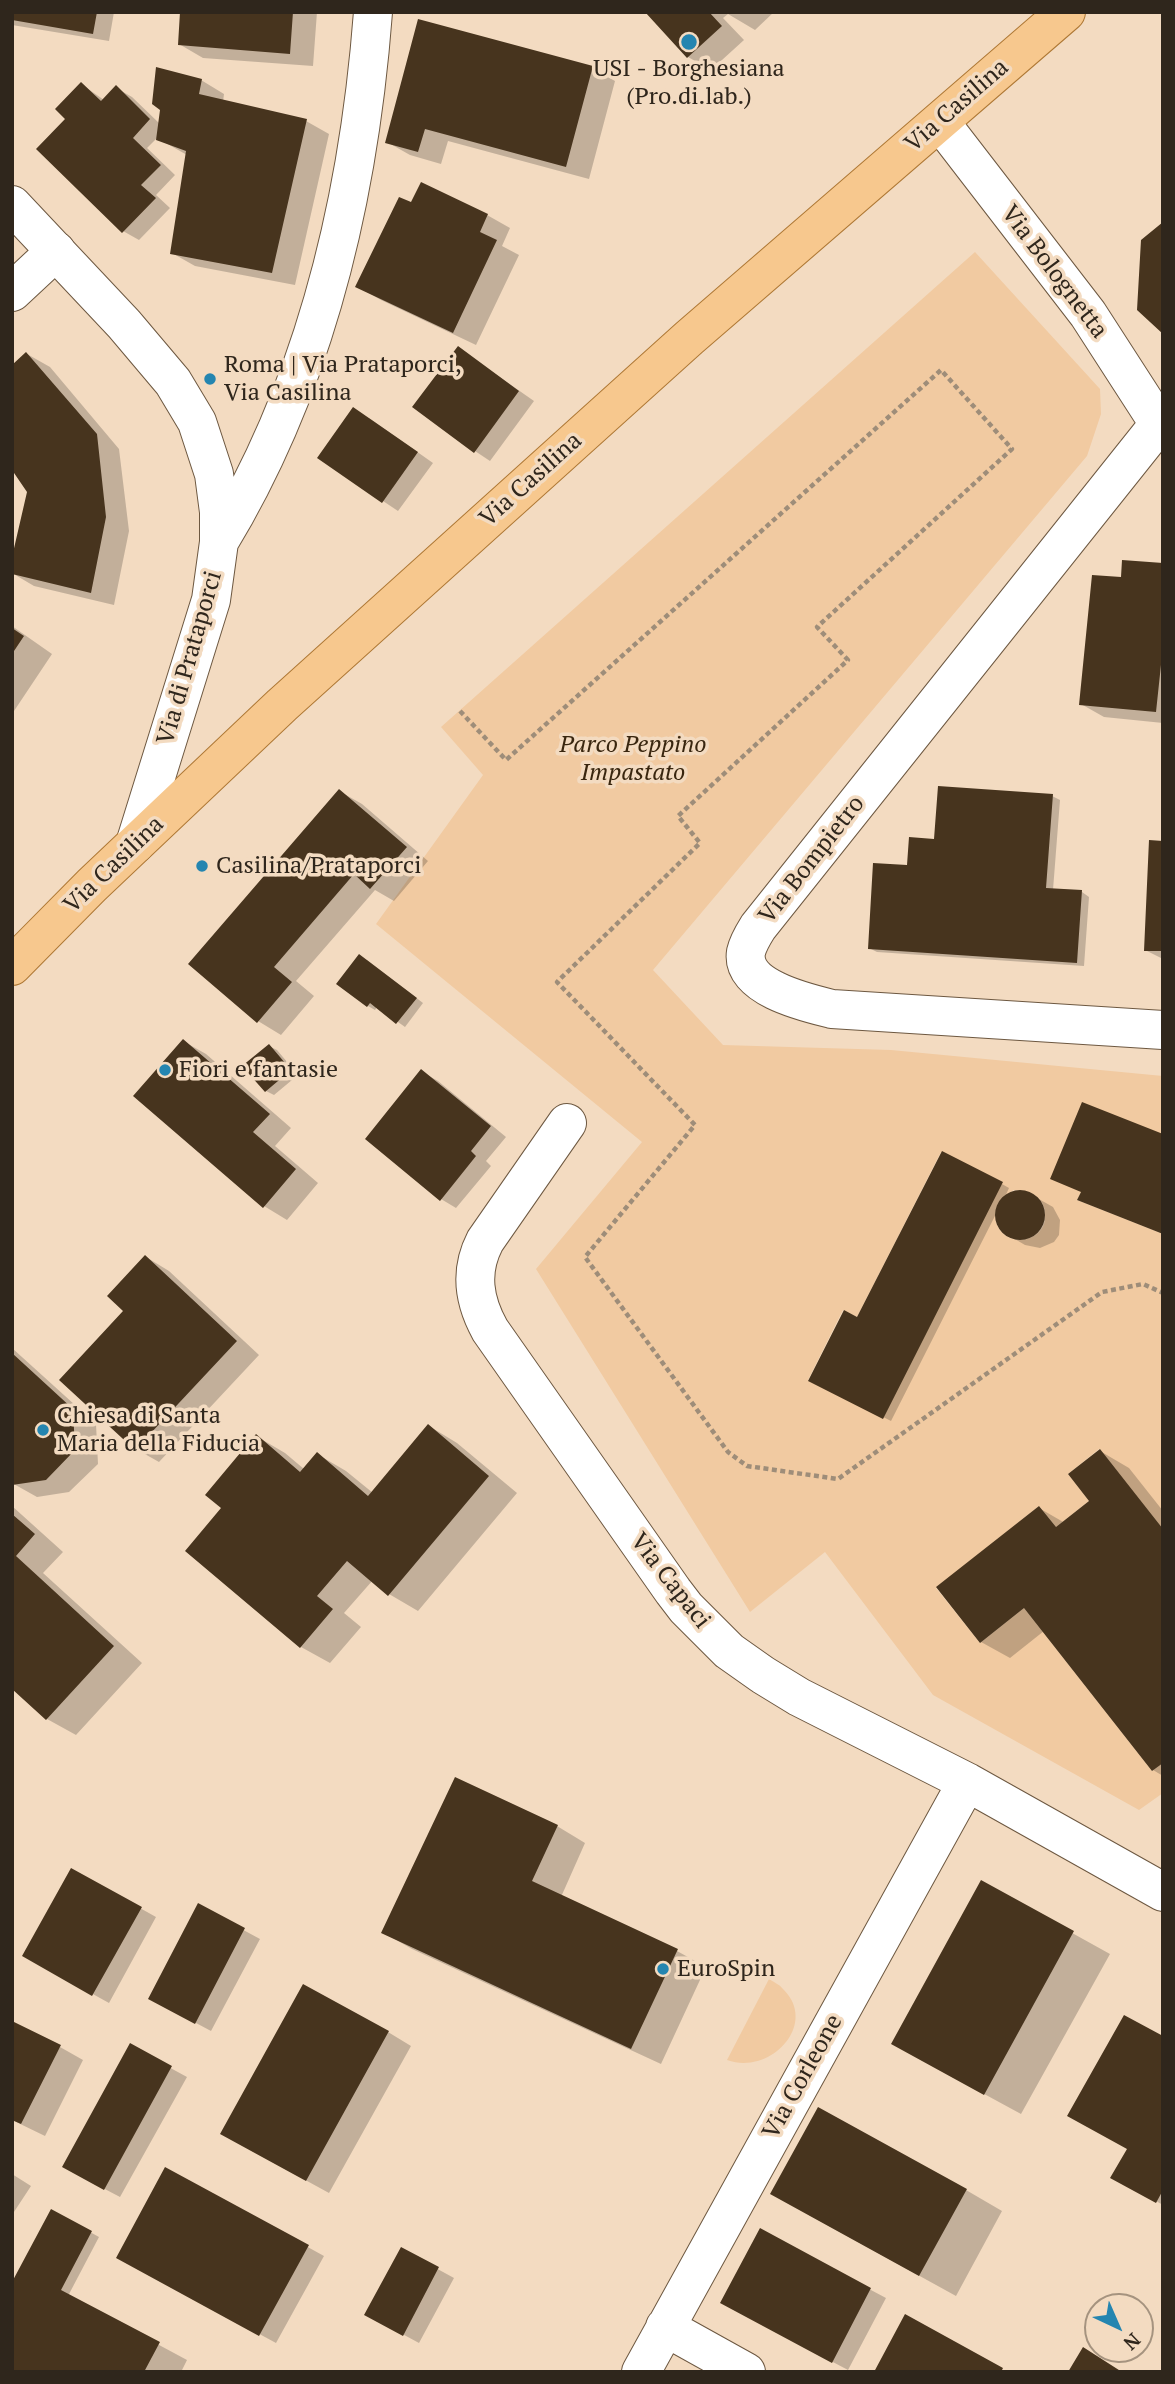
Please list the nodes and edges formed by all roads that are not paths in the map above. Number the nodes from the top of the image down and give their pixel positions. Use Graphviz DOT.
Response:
graph roads {
  1 [pos="373,12"];
  2 [pos="1066,12"];
  3 [pos="940,122"];
  4 [pos="12,205"];
  5 [pos="56,251"];
  6 [pos="12,292"];
  7 [pos="1161,424"];
  8 [pos="219,542"];
  9 [pos="135,844"];
  10 [pos="12,966"];
  11 [pos="1163,1030"];
  12 [pos="567,1123"];
  13 [pos="967,1783"];
  14 [pos="1163,1892"];
  15 [pos="665,2327"];
  16 [pos="641,2372"];
  17 [pos="746,2372"];
  1 -- 8 [label="street"];
  2 -- 3 [label="main road, Via Casilina"];
  3 -- 7 [label="street, Via Bolognetta"];
  3 -- 9 [label="main road, Via Casilina"];
  4 -- 5 [label="street, Via di Prataporci"];
  5 -- 6 [label="street"];
  5 -- 8 [label="street, Via di Prataporci"];
  7 -- 11 [label="street, Via Bompietro"];
  8 -- 9 [label="street, Via di Prataporci"];
  9 -- 10 [label="main road, Via Casilina"];
  12 -- 13 [label="street, Via Capaci"];
  13 -- 14 [label="street, Via Capaci"];
  13 -- 15 [label="street, Via Corleone"];
  15 -- 16 [label="street, Via Corleone"];
  15 -- 17 [label="street"];
}
